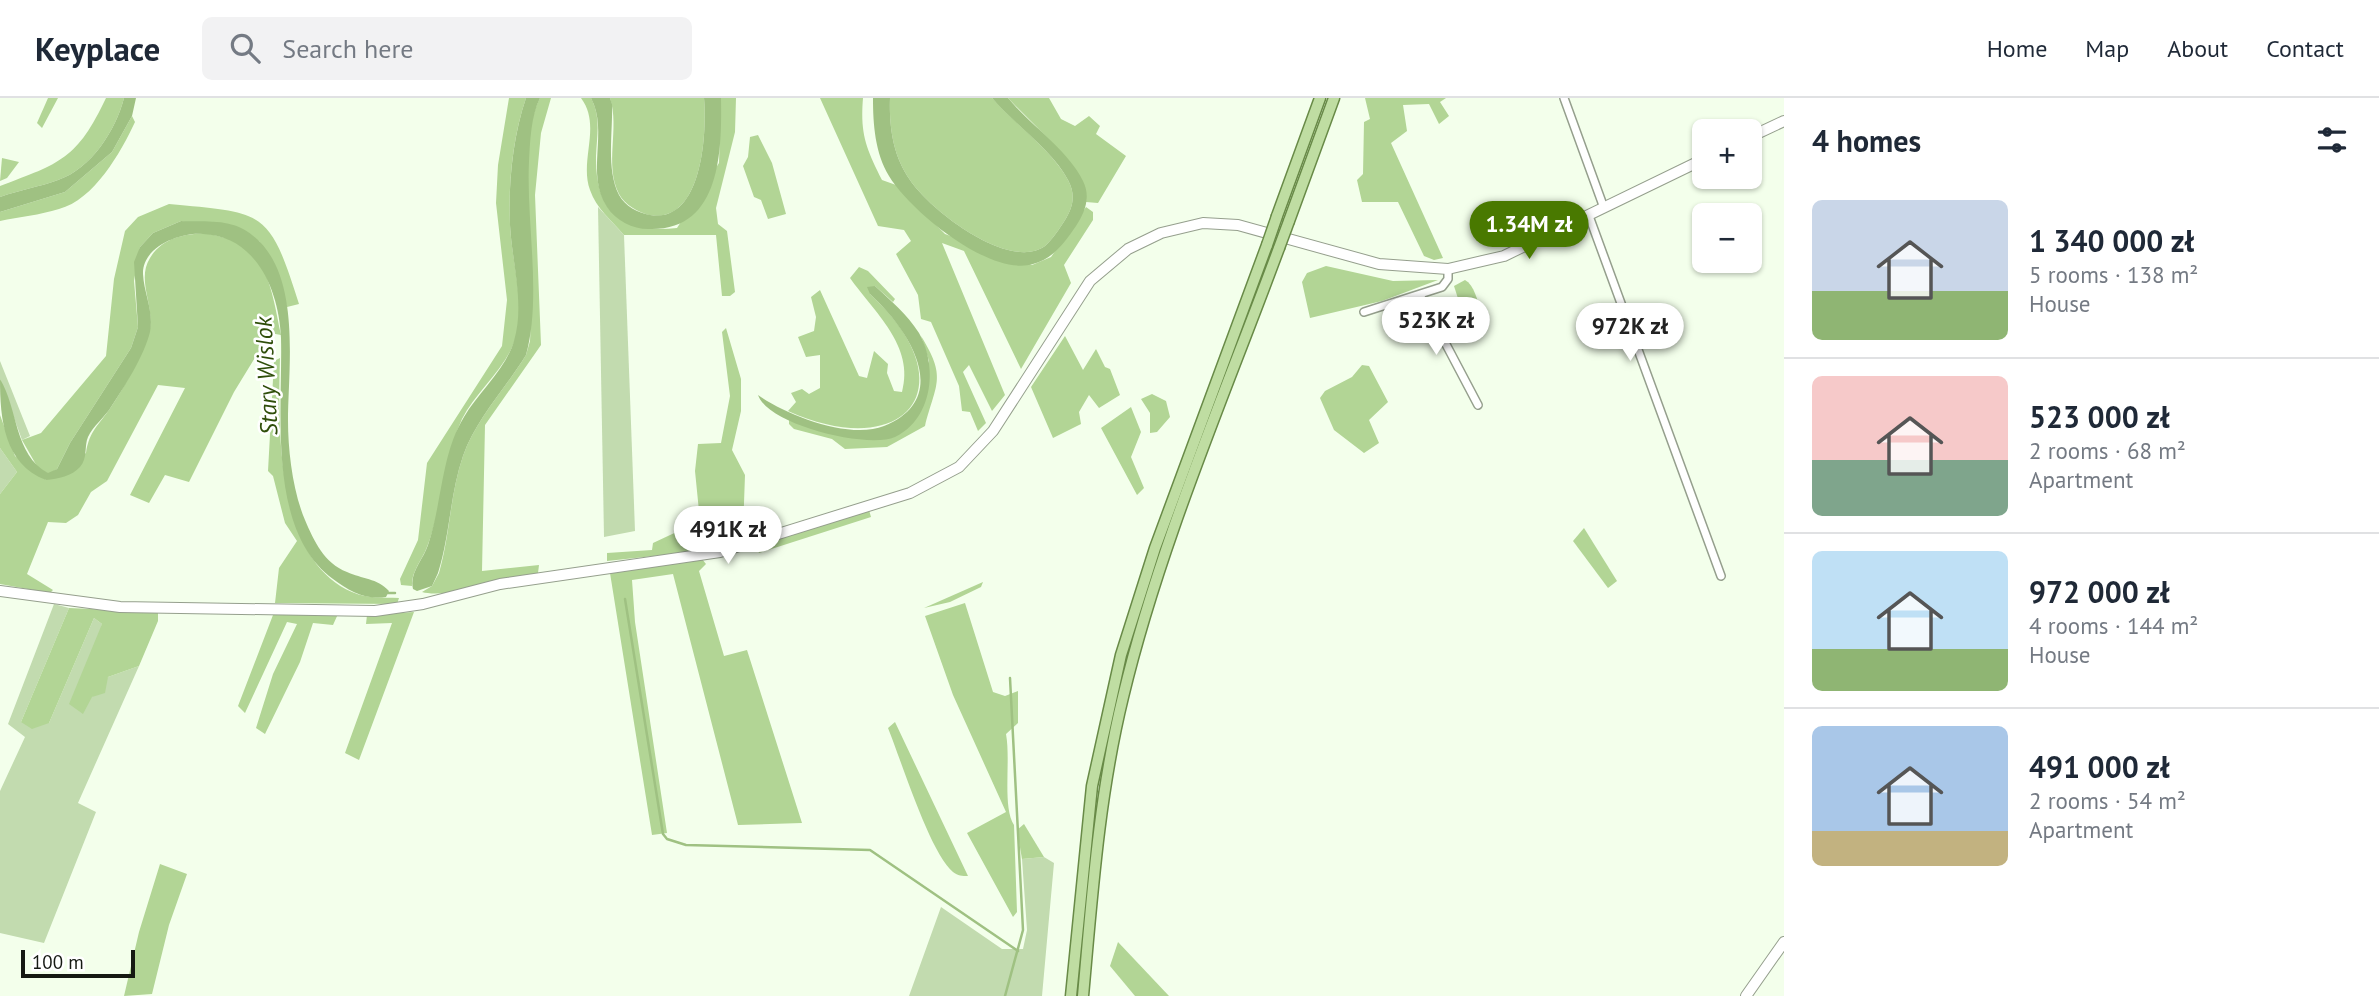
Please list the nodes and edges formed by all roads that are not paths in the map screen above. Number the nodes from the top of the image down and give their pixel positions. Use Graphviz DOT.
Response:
graph roads {
  1 [pos="1320,98"];
  2 [pos="1334,98"];
  3 [pos="1564,98"];
  4 [pos="1784,121"];
  5 [pos="1762,131"];
  6 [pos="1692,165"];
  7 [pos="1604,208"];
  8 [pos="1589,215"];
  9 [pos="1448,269"];
  10 [pos="1420,295"];
  11 [pos="1364,312"];
  12 [pos="1478,405"];
  13 [pos="1721,576"];
  14 [pos="0,591"];
  15 [pos="1784,942"];
  16 [pos="1071,996"];
  17 [pos="1083,996"];
  18 [pos="1746,996"];
  1 -- 16 [label="main road, bridge"];
  2 -- 17 [label="main road, bridge"];
  3 -- 7 [label="street"];
  4 -- 5 [label="street"];
  6 -- 7 [label="street"];
  7 -- 8 [label="street"];
  8 -- 9 [label="street"];
  8 -- 13 [label="street"];
  9 -- 10 [label="street"];
  9 -- 14 [label="street"];
  10 -- 11 [label="street"];
  10 -- 12 [label="street"];
  15 -- 18 [label="street"];
}
